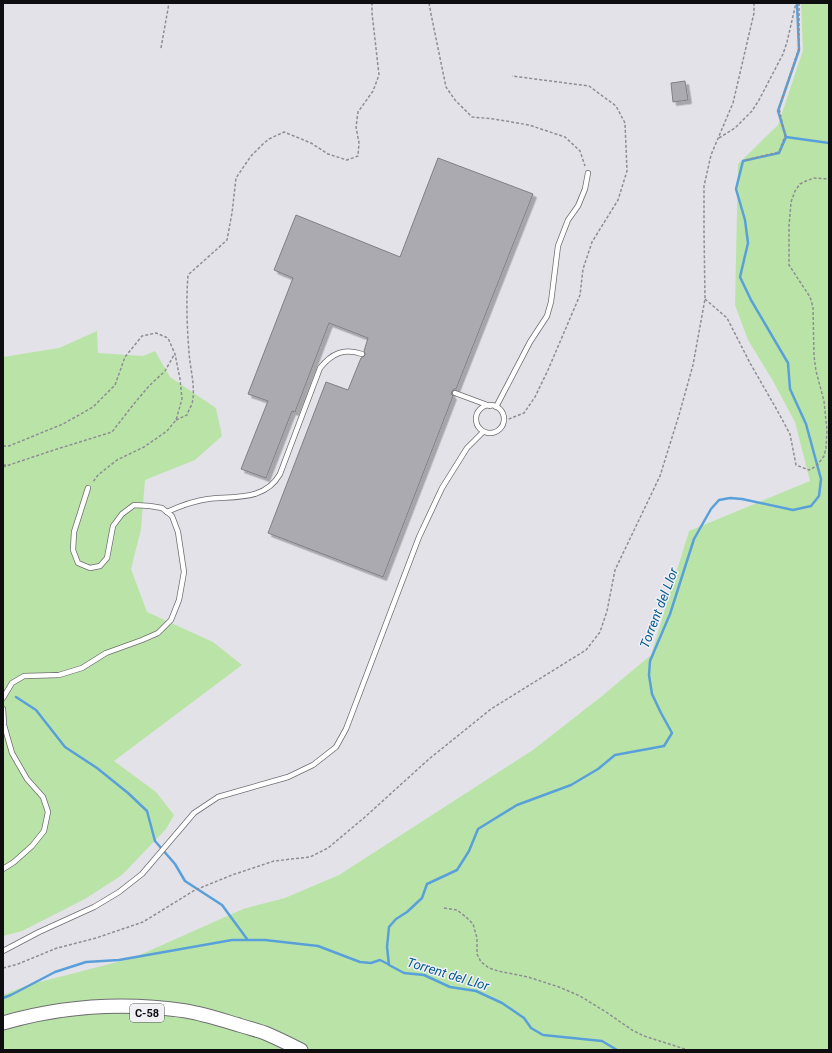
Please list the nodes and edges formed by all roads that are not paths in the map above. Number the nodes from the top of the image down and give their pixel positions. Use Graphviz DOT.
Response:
graph roads {
  1 [pos="588,174"];
  2 [pos="362,354"];
  3 [pos="455,393"];
  4 [pos="490,406"];
  5 [pos="496,407"];
  6 [pos="484,432"];
  7 [pos="88,488"];
  8 [pos="167,512"];
  9 [pos="3,698"];
  10 [pos="3,709"];
  11 [pos="3,869"];
  12 [pos="3,951"];
  13 [pos="3,1023"];
  14 [pos="3,1029"];
  15 [pos="287,1050"];
  16 [pos="301,1050"];
  1 -- 5 [label="lane"];
  2 -- 8 [label="lane"];
  3 -- 4 [label="lane"];
  4 -- 5 [label="lane"];
  4 -- 6 [label="lane"];
  5 -- 6 [label="lane"];
  6 -- 12 [label="lane"];
  7 -- 8 [label="lane"];
  8 -- 9 [label="lane"];
  10 -- 11 [label="lane"];
  13 -- 16 [label="main road, C-58"];
  14 -- 15 [label="main road, C-58"];
}
